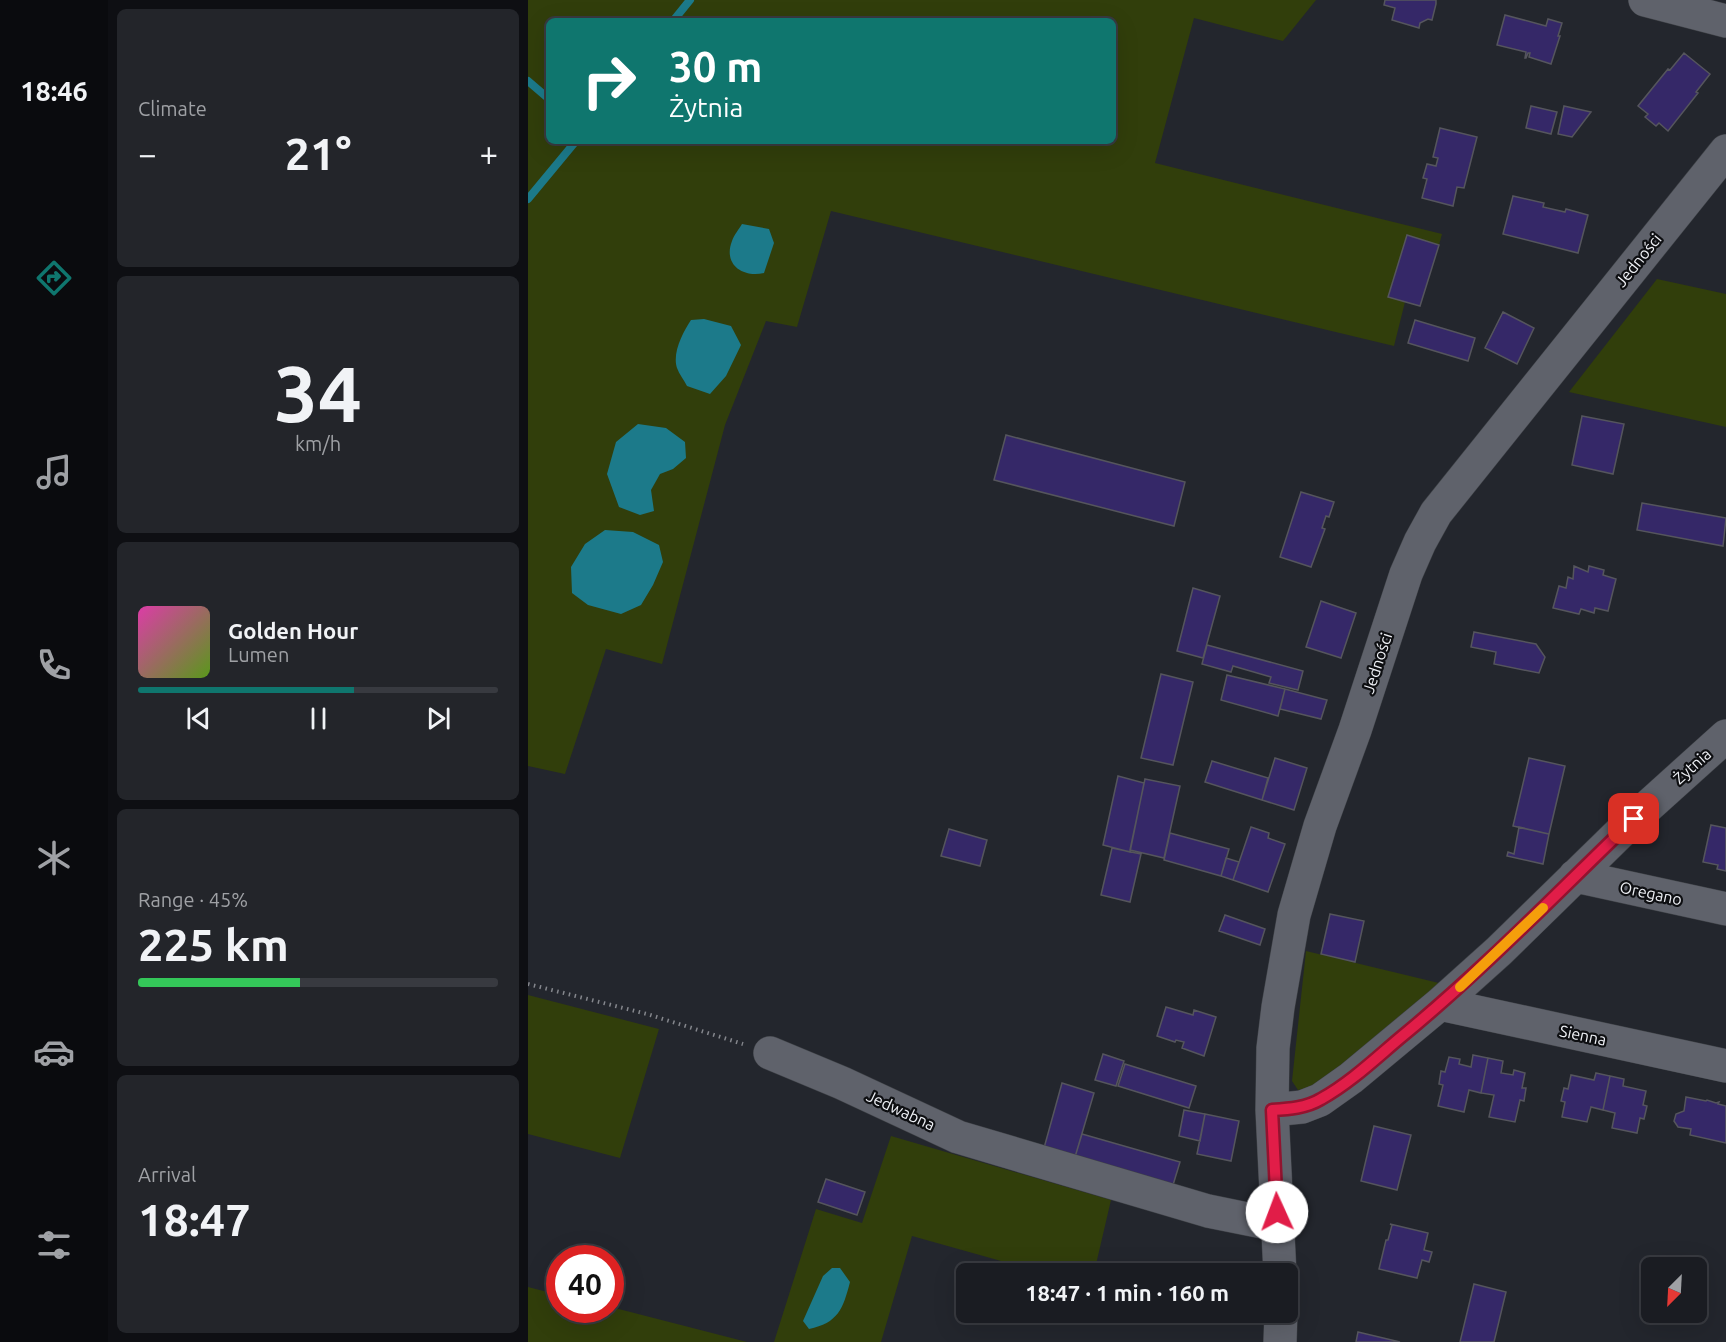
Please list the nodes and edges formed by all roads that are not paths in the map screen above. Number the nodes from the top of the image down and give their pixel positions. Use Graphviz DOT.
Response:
graph roads {
  1 [pos="1645,0"];
  2 [pos="1726,21"];
  3 [pos="1726,151"];
  4 [pos="1726,736"];
  5 [pos="1575,876"];
  6 [pos="1726,909"];
  7 [pos="1440,1004"];
  8 [pos="770,1053"];
  9 [pos="1726,1066"];
  10 [pos="1272,1110"];
  11 [pos="1277,1225"];
  12 [pos="1279,1263"];
  13 [pos="1281,1323"];
  14 [pos="1280,1342"];
  1 -- 2 [label="street"];
  3 -- 10 [label="street, Jedności"];
  4 -- 5 [label="street, Żytnia"];
  5 -- 6 [label="street, Oregano"];
  5 -- 7 [label="street, Żytnia"];
  7 -- 9 [label="street, Sienna"];
  7 -- 10 [label="street, Żytnia"];
  8 -- 11 [label="street, Jedwabna"];
  10 -- 11 [label="street, Jedności"];
  11 -- 12 [label="street, Jedności"];
  13 -- 14 [label="street"];
}
